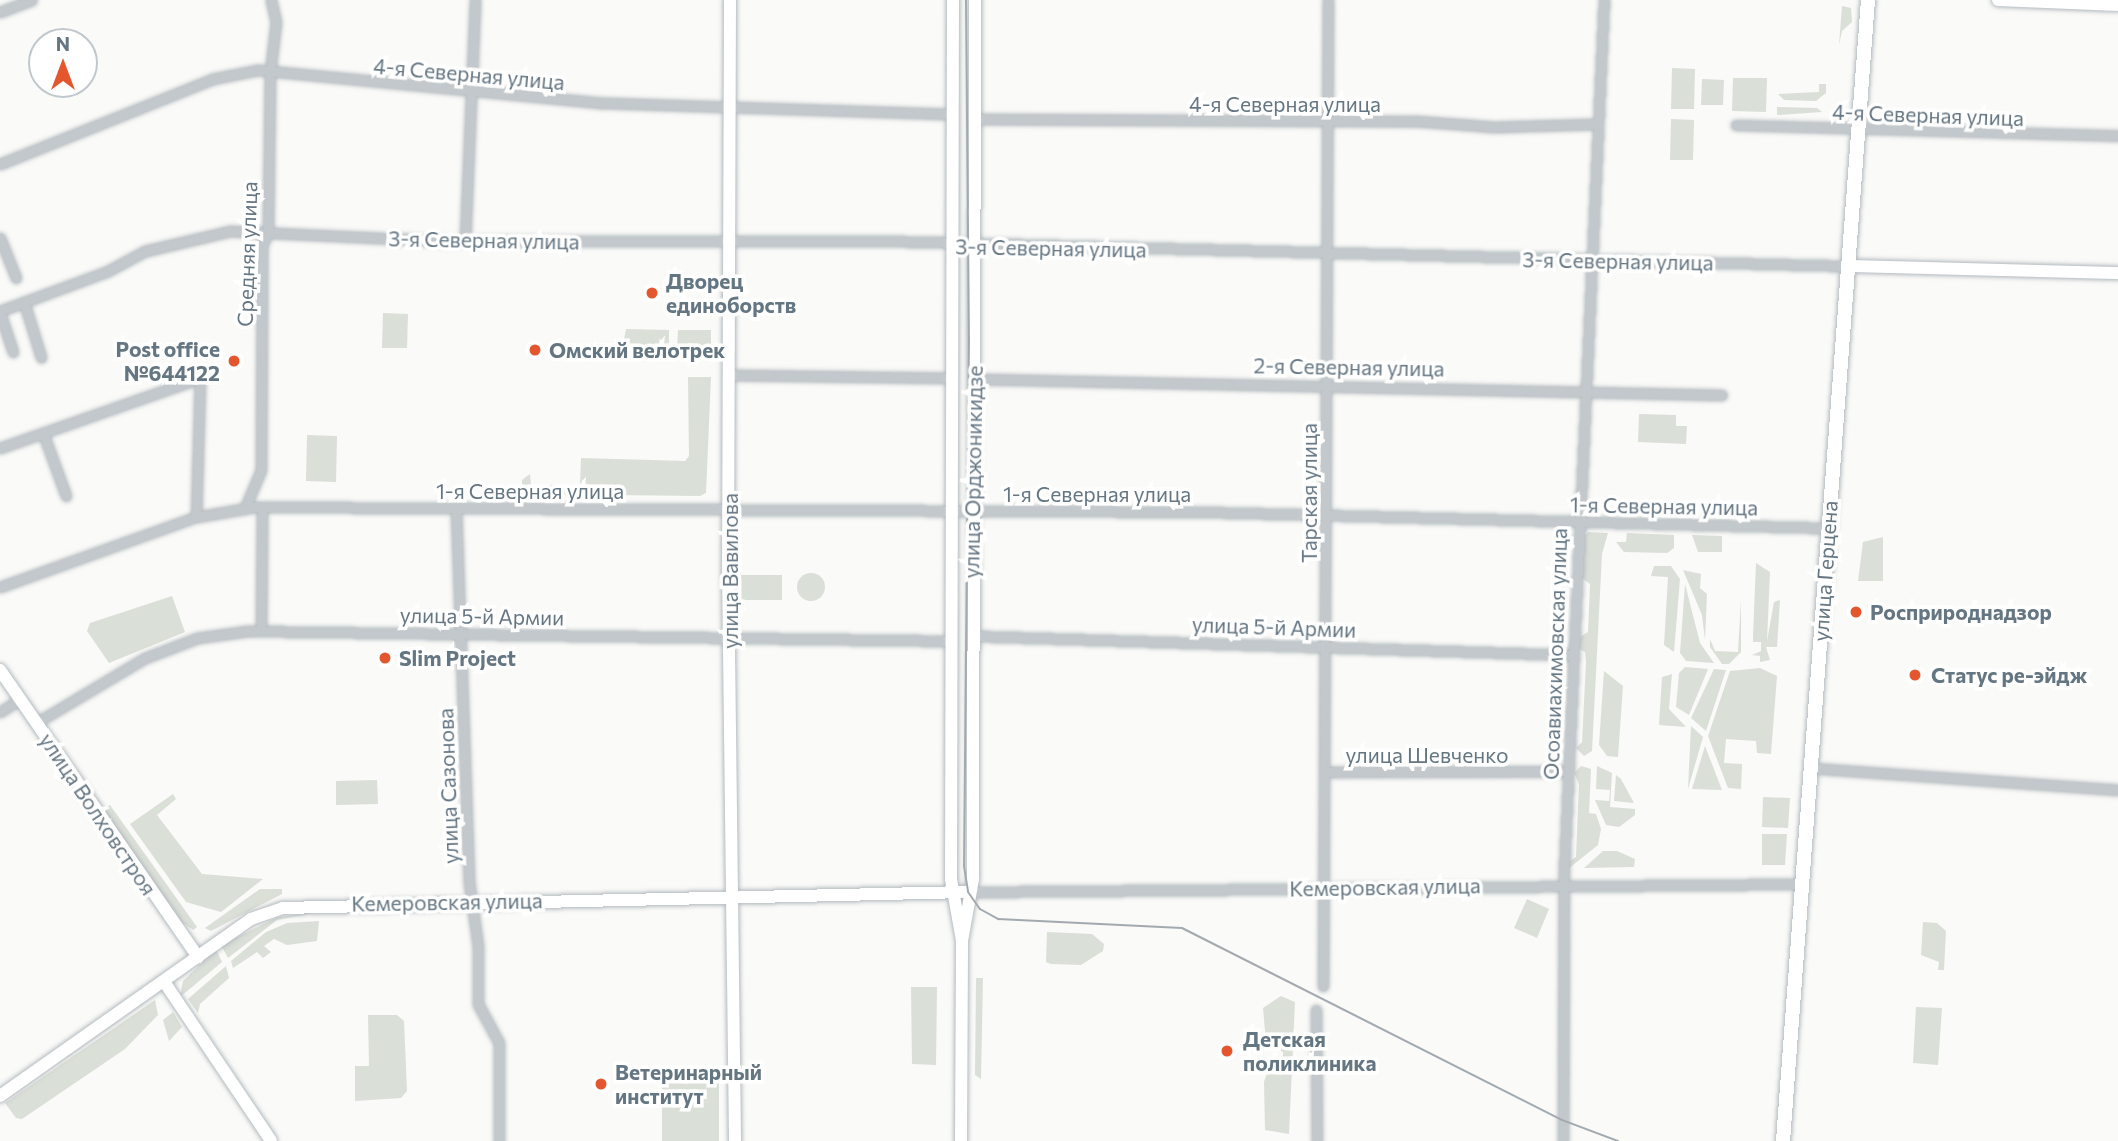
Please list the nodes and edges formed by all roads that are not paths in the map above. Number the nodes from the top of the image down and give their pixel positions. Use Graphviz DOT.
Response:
graph roads {
  1 [pos="32,0"];
  2 [pos="271,0"];
  3 [pos="475,0"];
  4 [pos="730,0"];
  5 [pos="953,0"];
  6 [pos="975,0"];
  7 [pos="1328,0"];
  8 [pos="1604,0"];
  9 [pos="1868,0"];
  10 [pos="1998,0"];
  11 [pos="2118,5"];
  12 [pos="0,12"];
  13 [pos="270,73"];
  14 [pos="473,92"];
  15 [pos="731,110"];
  16 [pos="953,114"];
  17 [pos="973,119"];
  18 [pos="1329,123"];
  19 [pos="1596,124"];
  20 [pos="1736,125"];
  21 [pos="1859,132"];
  22 [pos="2118,136"];
  23 [pos="0,164"];
  24 [pos="268,233"];
  25 [pos="0,238"];
  26 [pos="465,241"];
  27 [pos="731,243"];
  28 [pos="952,245"];
  29 [pos="973,246"];
  30 [pos="1328,254"];
  31 [pos="1590,260"];
  32 [pos="1848,266"];
  33 [pos="2118,273"];
  34 [pos="16,278"];
  35 [pos="24,302"];
  36 [pos="0,312"];
  37 [pos="13,352"];
  38 [pos="41,357"];
  39 [pos="731,375"];
  40 [pos="952,378"];
  41 [pos="976,379"];
  42 [pos="1326,384"];
  43 [pos="1584,390"];
  44 [pos="1722,395"];
  45 [pos="43,433"];
  46 [pos="0,448"];
  47 [pos="66,496"];
  48 [pos="262,507"];
  49 [pos="245,508"];
  50 [pos="456,508"];
  51 [pos="729,510"];
  52 [pos="952,512"];
  53 [pos="970,512"];
  54 [pos="1325,516"];
  55 [pos="196,517"];
  56 [pos="1578,522"];
  57 [pos="1829,528"];
  58 [pos="0,587"];
  59 [pos="261,631"];
  60 [pos="458,633"];
  61 [pos="974,636"];
  62 [pos="729,637"];
  63 [pos="951,640"];
  64 [pos="1326,647"];
  65 [pos="1572,655"];
  66 [pos="0,670"];
  67 [pos="20,699"];
  68 [pos="0,712"];
  69 [pos="36,723"];
  70 [pos="1811,768"];
  71 [pos="1568,771"];
  72 [pos="1327,772"];
  73 [pos="2118,790"];
  74 [pos="1802,884"];
  75 [pos="1563,885"];
  76 [pos="1323,889"];
  77 [pos="952,892"];
  78 [pos="968,892"];
  79 [pos="734,894"];
  80 [pos="471,902"];
  81 [pos="962,941"];
  82 [pos="198,957"];
  83 [pos="164,983"];
  84 [pos="1323,986"];
  85 [pos="1316,1010"];
  86 [pos="0,1096"];
  87 [pos="271,1141"];
  88 [pos="499,1141"];
  89 [pos="735,1141"];
  90 [pos="961,1141"];
  91 [pos="1317,1141"];
  92 [pos="1563,1141"];
  93 [pos="1783,1141"];
  1 -- 12 [label="street"];
  2 -- 13 [label="street, Средняя улица"];
  3 -- 14 [label="street"];
  4 -- 15 [label="main road, улица Вавилова"];
  5 -- 16 [label="main road, улица Орджоникидзе"];
  6 -- 17 [label="main road, улица Орджоникидзе"];
  7 -- 18 [label="street, Тарская улица"];
  8 -- 19 [label="street, Осоавиахимовская улица"];
  9 -- 21 [label="main road, улица Герцена"];
  10 -- 11 [label="main road"];
  13 -- 14 [label="street, 4-я Северная улица"];
  13 -- 23 [label="street, 4-я Северная улица"];
  13 -- 24 [label="street, Средняя улица"];
  14 -- 15 [label="street, 4-я Северная улица"];
  14 -- 26 [label="street"];
  15 -- 16 [label="street, 4-я Северная улица"];
  15 -- 27 [label="main road, улица Вавилова"];
  16 -- 28 [label="main road, улица Орджоникидзе"];
  17 -- 18 [label="street, 4-я Северная улица"];
  17 -- 29 [label="main road, улица Орджоникидзе"];
  18 -- 19 [label="street, 4-я Северная улица"];
  18 -- 30 [label="street, Тарская улица"];
  19 -- 31 [label="street, Осоавиахимовская улица"];
  20 -- 21 [label="street, 4-я Северная улица"];
  21 -- 22 [label="street, 4-я Северная улица"];
  21 -- 32 [label="main road, улица Герцена"];
  24 -- 26 [label="street, 3-я Северная улица"];
  24 -- 35 [label="street, 3-я Северная улица"];
  24 -- 49 [label="street, Средняя улица"];
  25 -- 34 [label="street"];
  26 -- 27 [label="street, 3-я Северная улица"];
  27 -- 28 [label="street, 3-я Северная улица"];
  27 -- 39 [label="main road, улица Вавилова"];
  28 -- 29 [label="street, 3-я Северная улица"];
  28 -- 40 [label="main road, улица Орджоникидзе"];
  29 -- 30 [label="street, 3-я Северная улица"];
  29 -- 41 [label="main road, улица Орджоникидзе"];
  30 -- 31 [label="street, 3-я Северная улица"];
  30 -- 42 [label="street, Тарская улица"];
  31 -- 32 [label="street, 3-я Северная улица"];
  31 -- 43 [label="street, Осоавиахимовская улица"];
  32 -- 33 [label="main road, 3-я Северная улица"];
  32 -- 57 [label="main road, улица Герцена"];
  35 -- 36 [label="street, 3-я Северная улица"];
  35 -- 38 [label="street"];
  36 -- 37 [label="street"];
  39 -- 40 [label="street"];
  39 -- 51 [label="main road, улица Вавилова"];
  40 -- 52 [label="main road, улица Орджоникидзе"];
  41 -- 42 [label="street, 2-я Северная улица"];
  41 -- 53 [label="main road, улица Орджоникидзе"];
  42 -- 43 [label="street, 2-я Северная улица"];
  42 -- 54 [label="street, Тарская улица"];
  43 -- 44 [label="street, 2-я Северная улица"];
  43 -- 56 [label="street, Осоавиахимовская улица"];
  45 -- 46 [label="street"];
  45 -- 47 [label="street"];
  45 -- 55 [label="street"];
  48 -- 49 [label="street, 1-я Северная улица"];
  48 -- 50 [label="street, 1-я Северная улица"];
  48 -- 59 [label="street"];
  49 -- 55 [label="street, 1-я Северная улица"];
  50 -- 51 [label="street, 1-я Северная улица"];
  50 -- 60 [label="street, улица Сазонова"];
  51 -- 52 [label="street, 1-я Северная улица"];
  51 -- 62 [label="main road, улица Вавилова"];
  52 -- 53 [label="street, 1-я Северная улица"];
  52 -- 63 [label="main road, улица Орджоникидзе"];
  53 -- 54 [label="street, 1-я Северная улица"];
  53 -- 61 [label="main road, улица Орджоникидзе"];
  54 -- 56 [label="street, 1-я Северная улица"];
  54 -- 64 [label="street, Тарская улица"];
  55 -- 58 [label="street, 1-я Северная улица"];
  56 -- 57 [label="street, 1-я Северная улица"];
  56 -- 65 [label="street, Осоавиахимовская улица"];
  57 -- 70 [label="main road, улица Герцена"];
  59 -- 60 [label="street, улица 5-й Армии"];
  59 -- 69 [label="street, улица 5-й Армии"];
  60 -- 62 [label="street, улица 5-й Армии"];
  60 -- 80 [label="street, улица Сазонова"];
  61 -- 64 [label="street, улица 5-й Армии"];
  61 -- 78 [label="main road, улица Орджоникидзе"];
  62 -- 63 [label="street, улица 5-й Армии"];
  62 -- 79 [label="main road, улица Вавилова"];
  63 -- 77 [label="main road, улица Орджоникидзе"];
  64 -- 65 [label="street, улица 5-й Армии"];
  64 -- 72 [label="street, Тарская улица"];
  65 -- 71 [label="street, Осоавиахимовская улица"];
  66 -- 67 [label="main road, улица Волховстроя"];
  67 -- 68 [label="street"];
  67 -- 69 [label="main road, улица Волховстроя"];
  69 -- 82 [label="main road, улица Волховстроя"];
  70 -- 73 [label="street"];
  70 -- 74 [label="main road, улица Герцена"];
  71 -- 72 [label="street, улица Шевченко"];
  71 -- 75 [label="street, Осоавиахимовская улица"];
  72 -- 76 [label="street, Тарская улица"];
  74 -- 75 [label="street, Кемеровская улица"];
  74 -- 93 [label="main road, улица Герцена"];
  75 -- 76 [label="street, Кемеровская улица"];
  75 -- 92 [label="street, Осоавиахимовская улица"];
  76 -- 78 [label="street, Кемеровская улица"];
  76 -- 84 [label="street, Тарская улица"];
  77 -- 78 [label="main road, Кемеровская улица"];
  77 -- 79 [label="main road, Кемеровская улица"];
  77 -- 81 [label="main road, улица Орджоникидзе"];
  78 -- 81 [label="main road, улица Орджоникидзе"];
  79 -- 80 [label="main road, Кемеровская улица"];
  79 -- 89 [label="main road, улица Вавилова"];
  80 -- 82 [label="main road, Кемеровская улица"];
  80 -- 88 [label="street, улица Сазонова"];
  81 -- 90 [label="main road, улица Орджоникидзе"];
  82 -- 83 [label="main road, Кемеровская улица"];
  83 -- 86 [label="main road, Кемеровская улица"];
  83 -- 87 [label="main road"];
  85 -- 91 [label="street"];
}
